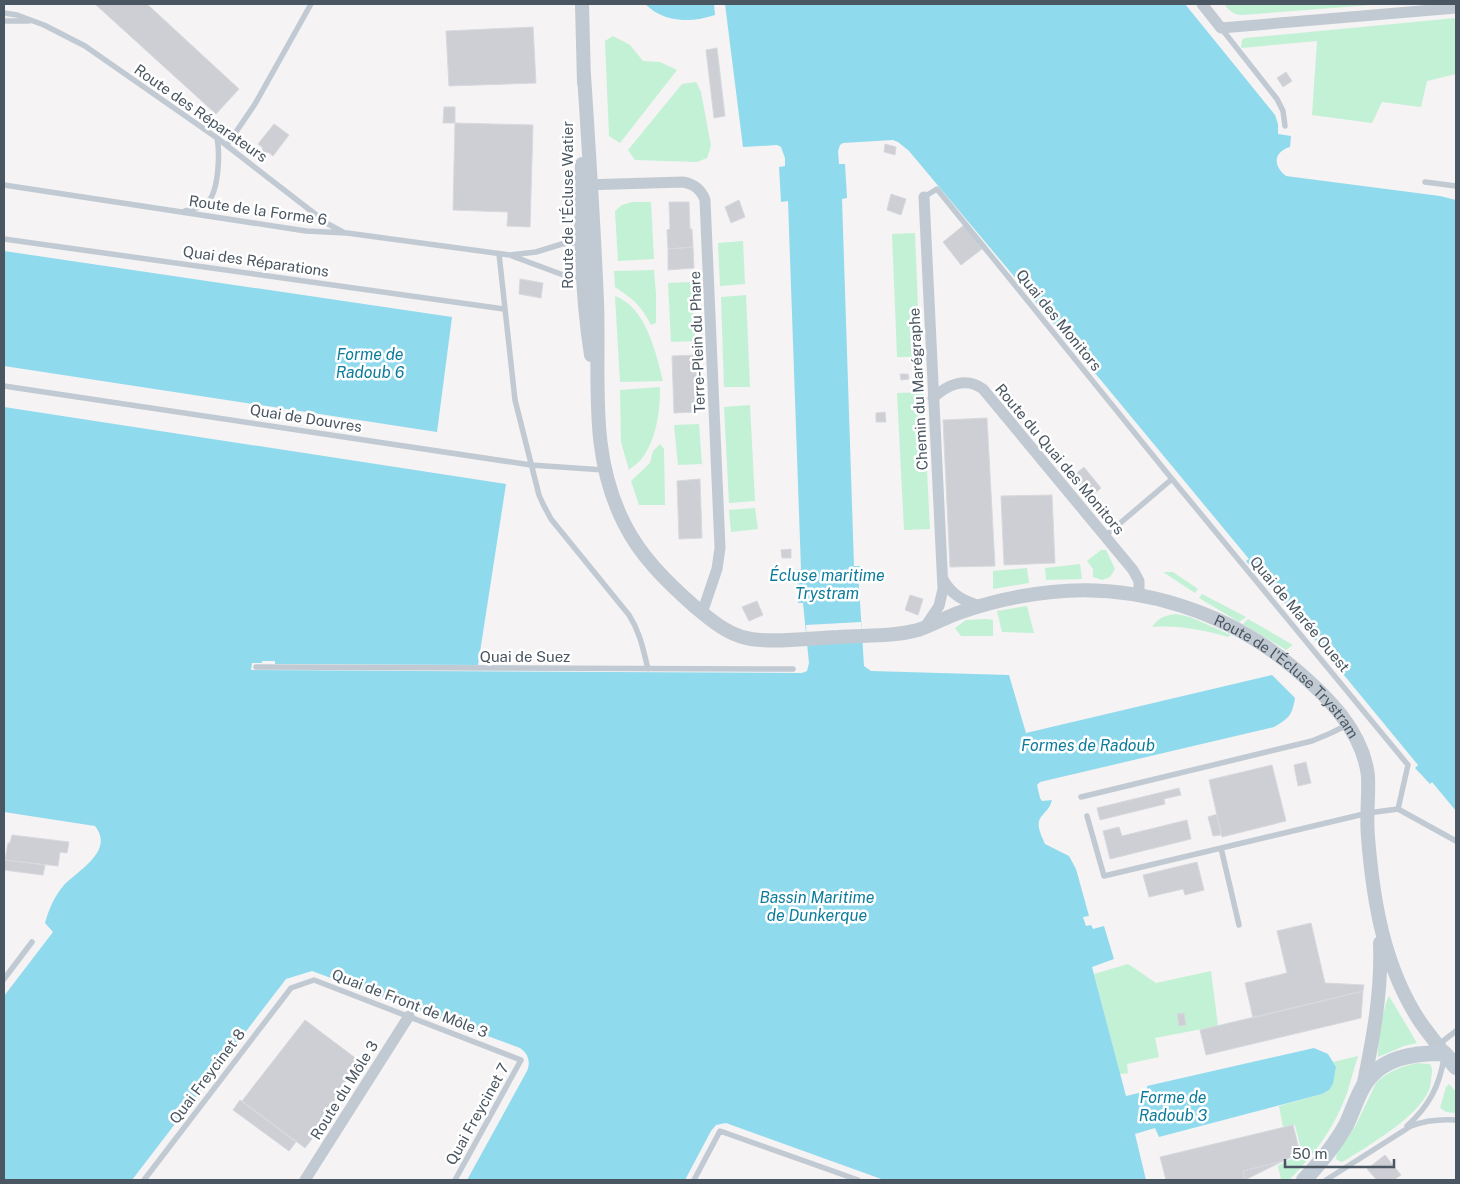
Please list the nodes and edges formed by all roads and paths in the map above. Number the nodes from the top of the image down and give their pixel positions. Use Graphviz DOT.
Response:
graph roads {
  1 [pos="311,4"];
  2 [pos="582,4"];
  3 [pos="1202,4"];
  4 [pos="1456,8"];
  5 [pos="4,13"];
  6 [pos="4,21"];
  7 [pos="36,22"];
  8 [pos="1221,28"];
  9 [pos="1286,126"];
  10 [pos="217,138"];
  11 [pos="227,146"];
  12 [pos="1425,182"];
  13 [pos="4,185"];
  14 [pos="586,185"];
  15 [pos="1456,186"];
  16 [pos="924,197"];
  17 [pos="180,212"];
  18 [pos="347,234"];
  19 [pos="4,238"];
  20 [pos="588,242"];
  21 [pos="499,254"];
  22 [pos="510,255"];
  23 [pos="589,278"];
  24 [pos="504,309"];
  25 [pos="4,386"];
  26 [pos="933,398"];
  27 [pos="531,465"];
  28 [pos="604,470"];
  29 [pos="1172,479"];
  30 [pos="1105,536"];
  31 [pos="943,580"];
  32 [pos="1139,595"];
  33 [pos="980,606"];
  34 [pos="702,613"];
  35 [pos="924,628"];
  36 [pos="870,635"];
  37 [pos="256,667"];
  38 [pos="648,669"];
  39 [pos="793,669"];
  40 [pos="1347,724"];
  41 [pos="1081,797"];
  42 [pos="1398,809"];
  43 [pos="1368,813"];
  44 [pos="1087,816"];
  45 [pos="1456,841"];
  46 [pos="1221,848"];
  47 [pos="1380,922"];
  48 [pos="1239,925"];
  49 [pos="32,942"];
  50 [pos="4,979"];
  51 [pos="290,988"];
  52 [pos="409,1016"];
  53 [pos="1456,1032"];
  54 [pos="1441,1049"];
  55 [pos="521,1060"];
  56 [pos="1456,1067"];
  57 [pos="1363,1087"];
  58 [pos="1456,1120"];
  59 [pos="1402,1131"];
  60 [pos="144,1180"];
  61 [pos="305,1180"];
  62 [pos="455,1180"];
  63 [pos="694,1180"];
  64 [pos="858,1180"];
  65 [pos="1304,1180"];
  66 [pos="1326,1180"];
  1 -- 11 [label="lane"];
  2 -- 14 [label="street, Route de l'Écluse Watier"];
  3 -- 8 [label="street"];
  4 -- 8 [label="street"];
  5 -- 7 [label="lane, Route des Réparateurs"];
  6 -- 7 [label="lane"];
  7 -- 10 [label="lane, Route des Réparateurs"];
  8 -- 9 [label="lane"];
  10 -- 11 [label="lane, Route des Réparateurs"];
  10 -- 17 [label="lane"];
  11 -- 18 [label="lane, Route des Réparateurs"];
  12 -- 15 [label="lane"];
  13 -- 17 [label="lane, Route de la Forme 6"];
  14 -- 20 [label="street, Route de l'Écluse Watier"];
  14 -- 34 [label="street, Terre-Plein du Phare"];
  16 -- 26 [label="street, Chemin du Marégraphe"];
  16 -- 29 [label="lane, Quai des Monitors"];
  17 -- 18 [label="lane, Route de la Forme 6"];
  18 -- 21 [label="lane, Route de la Forme 6"];
  19 -- 24 [label="lane, Quai des Réparations"];
  20 -- 22 [label="lane, Route de la Forme 6"];
  20 -- 23 [label="street, Route de l'Écluse Watier"];
  21 -- 22 [label="lane, Route de la Forme 6"];
  21 -- 24 [label="lane"];
  22 -- 23 [label="lane, Route de la Forme 6"];
  23 -- 28 [label="street, Route de l'Écluse Watier"];
  24 -- 27 [label="lane"];
  25 -- 27 [label="lane, Quai de Douvres"];
  26 -- 30 [label="street, Route du Quai des Monitors"];
  26 -- 31 [label="street, Chemin du Marégraphe"];
  27 -- 28 [label="lane, Quai de Douvres"];
  27 -- 38 [label="lane"];
  28 -- 34 [label="street, Route de l'Écluse Watier"];
  29 -- 30 [label="lane"];
  29 -- 42 [label="lane, Quai de Marée Ouest"];
  30 -- 32 [label="street, Route du Quai des Monitors"];
  31 -- 33 [label="street"];
  31 -- 35 [label="street, Chemin du Marégraphe"];
  32 -- 33 [label="street, Route de l'Écluse Trystram"];
  32 -- 40 [label="street, Route de l'Écluse Trystram"];
  33 -- 35 [label="street, Route de l'Écluse Trystram"];
  34 -- 36 [label="street, Route de l'Écluse Watier"];
  35 -- 36 [label="street, Route de l'Écluse Trystram"];
  37 -- 38 [label="lane, Quai de Suez"];
  38 -- 39 [label="lane, Quai de Suez"];
  40 -- 41 [label="lane"];
  40 -- 43 [label="street, Route de l'Écluse Trystram"];
  42 -- 43 [label="lane"];
  42 -- 45 [label="lane"];
  43 -- 46 [label="lane"];
  43 -- 47 [label="street, Route de l'Écluse Trystram"];
  44 -- 46 [label="lane"];
  46 -- 48 [label="lane"];
  47 -- 54 [label="street, Route de l'Écluse Trystram"];
  47 -- 57 [label="street"];
  49 -- 50 [label="lane"];
  51 -- 52 [label="lane, Quai de Front de Môle 3"];
  51 -- 60 [label="lane, Quai Freycinet 8"];
  52 -- 55 [label="lane, Quai de Front de Môle 3"];
  52 -- 61 [label="street, Route du Môle 3"];
  53 -- 54 [label="lane"];
  54 -- 56 [label="main road, Route de l'Écluse Trystram"];
  54 -- 57 [label="main road"];
  54 -- 59 [label="lane"];
  55 -- 62 [label="lane, Quai Freycinet 7"];
  57 -- 65 [label="main road"];
  58 -- 59 [label="lane"];
  59 -- 66 [label="lane"];
  63 -- 64 [label="lane"];
}
